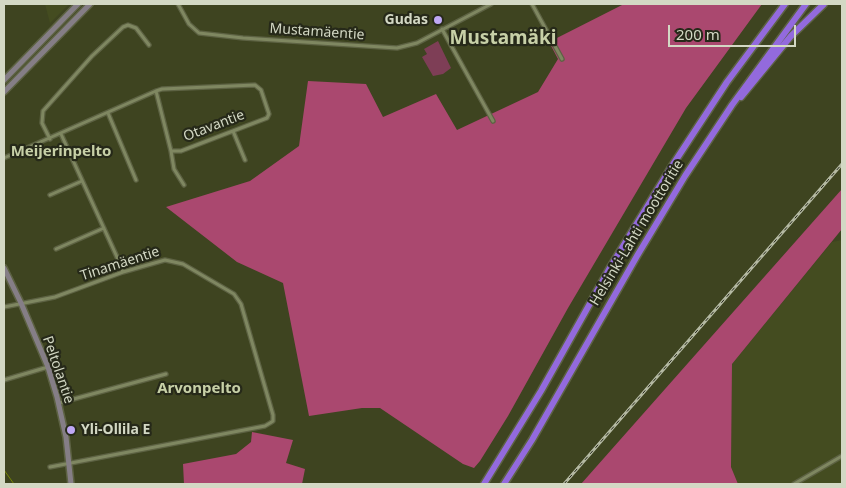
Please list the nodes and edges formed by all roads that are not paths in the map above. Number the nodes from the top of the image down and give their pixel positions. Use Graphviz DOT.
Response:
graph roads {
  1 [pos="78,4"];
  2 [pos="90,4"];
  3 [pos="178,4"];
  4 [pos="491,4"];
  5 [pos="532,4"];
  6 [pos="781,4"];
  7 [pos="785,4"];
  8 [pos="806,4"];
  9 [pos="824,4"];
  10 [pos="442,28"];
  11 [pos="149,45"];
  12 [pos="746,55"];
  13 [pos="562,59"];
  14 [pos="4,80"];
  15 [pos="156,91"];
  16 [pos="4,92"];
  17 [pos="732,104"];
  18 [pos="108,113"];
  19 [pos="493,121"];
  20 [pos="233,131"];
  21 [pos="61,134"];
  22 [pos="50,139"];
  23 [pos="171,152"];
  24 [pos="4,158"];
  25 [pos="245,160"];
  26 [pos="82,180"];
  27 [pos="136,180"];
  28 [pos="184,185"];
  29 [pos="50,195"];
  30 [pos="104,228"];
  31 [pos="56,249"];
  32 [pos="4,268"];
  33 [pos="123,272"];
  34 [pos="21,303"];
  35 [pos="4,307"];
  36 [pos="48,367"];
  37 [pos="166,374"];
  38 [pos="4,380"];
  39 [pos="59,403"];
  40 [pos="842,456"];
  41 [pos="69,463"];
  42 [pos="50,467"];
  43 [pos="72,484"];
  44 [pos="484,484"];
  45 [pos="504,484"];
  46 [pos="794,484"];
  1 -- 14 [label="main road"];
  2 -- 16 [label="main road"];
  3 -- 10 [label="street, Mustamäentie"];
  4 -- 10 [label="street, Mustamäentie"];
  5 -- 13 [label="street"];
  6 -- 12 [label="highway"];
  7 -- 12 [label="highway, Helsinki-Lahti moottoritie"];
  8 -- 17 [label="highway, Helsinki-Lahti moottoritie"];
  9 -- 17 [label="highway"];
  10 -- 19 [label="street"];
  11 -- 22 [label="street"];
  12 -- 44 [label="highway, Helsinki-Lahti moottoritie"];
  15 -- 18 [label="street"];
  15 -- 20 [label="street, Otavantie"];
  15 -- 23 [label="street, Otavantie"];
  17 -- 45 [label="highway, Helsinki-Lahti moottoritie"];
  18 -- 21 [label="street"];
  18 -- 27 [label="street"];
  20 -- 23 [label="street, Otavantie"];
  20 -- 25 [label="street"];
  21 -- 22 [label="street"];
  21 -- 26 [label="street"];
  22 -- 24 [label="street"];
  23 -- 28 [label="street"];
  26 -- 29 [label="street"];
  26 -- 30 [label="street"];
  30 -- 31 [label="street"];
  30 -- 33 [label="street"];
  32 -- 34 [label="main road, Peltolantie"];
  33 -- 34 [label="street, Tinamäentie"];
  33 -- 41 [label="street, Tinamäentie"];
  34 -- 35 [label="street, Tinamäentie"];
  34 -- 36 [label="main road, Peltolantie"];
  36 -- 38 [label="street"];
  36 -- 39 [label="main road, Peltolantie"];
  37 -- 39 [label="street"];
  39 -- 41 [label="main road, Peltolantie"];
  40 -- 46 [label="street"];
  41 -- 42 [label="street"];
  41 -- 43 [label="main road, Peltolantie"];
}
